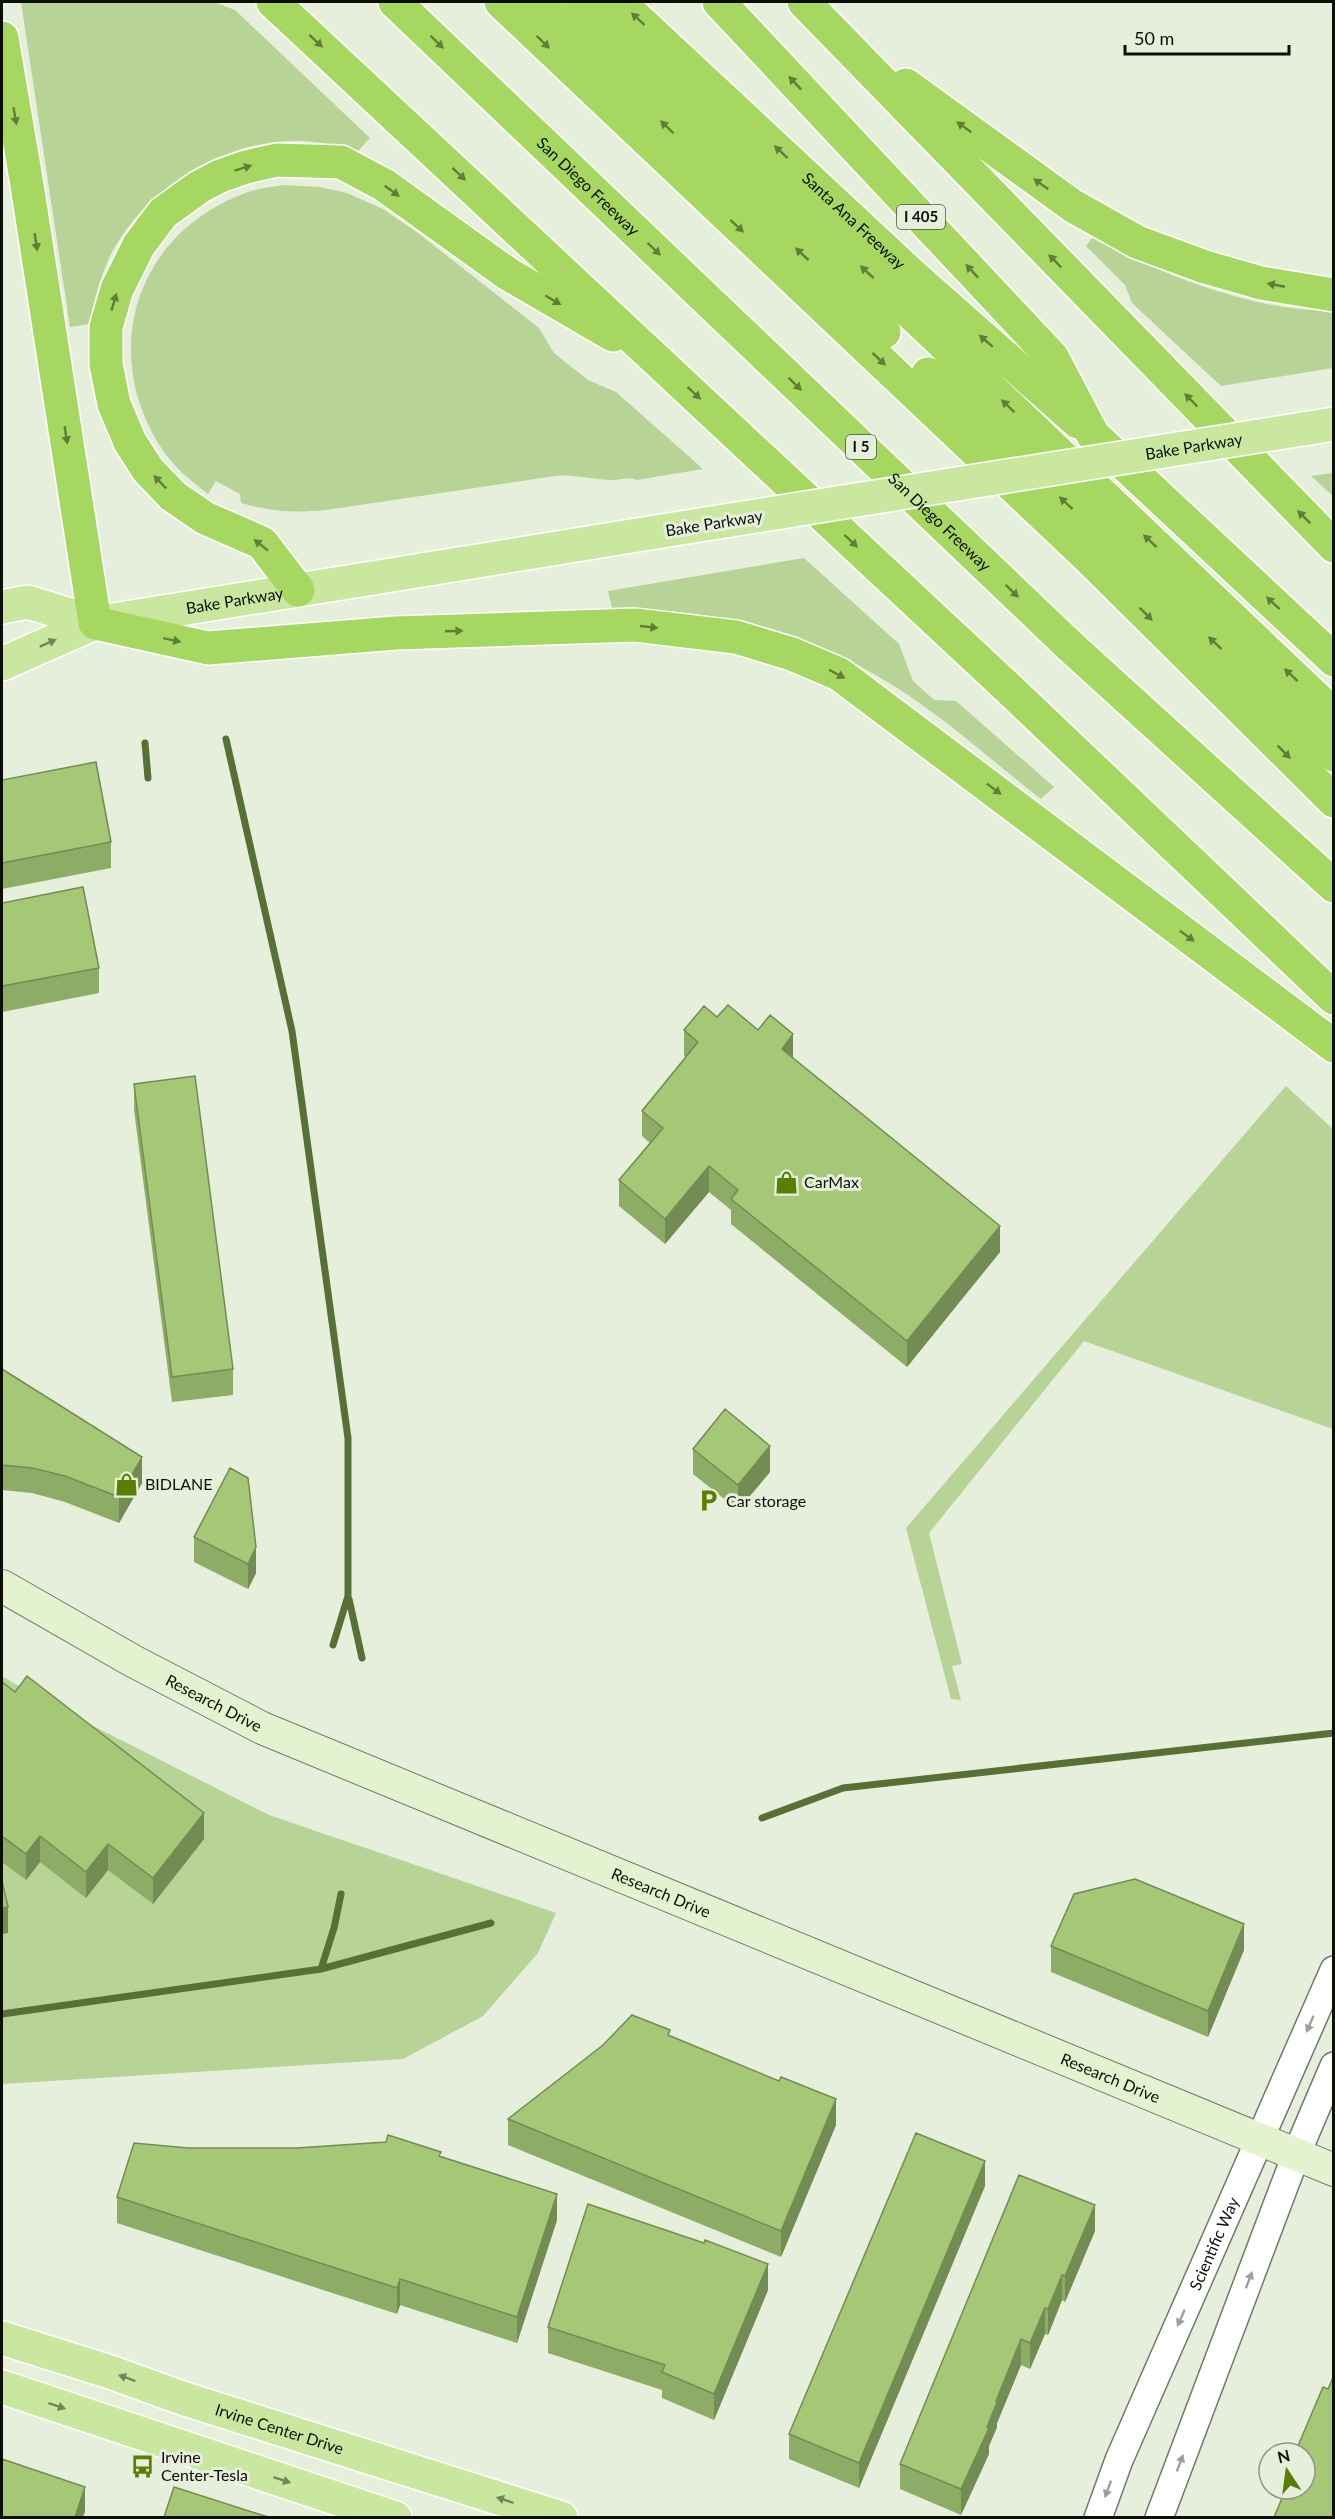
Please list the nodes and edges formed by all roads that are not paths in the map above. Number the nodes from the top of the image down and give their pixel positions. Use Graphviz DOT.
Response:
graph roads {
  1 [pos="273,2"];
  2 [pos="395,2"];
  3 [pos="501,2"];
  4 [pos="535,2"];
  5 [pos="577,2"];
  6 [pos="619,2"];
  7 [pos="719,2"];
  8 [pos="804,2"];
  9 [pos="834,32"];
  10 [pos="2,38"];
  11 [pos="701,176"];
  12 [pos="1334,295"];
  13 [pos="664,365"];
  14 [pos="1334,424"];
  15 [pos="1093,435"];
  16 [pos="1334,546"];
  17 [pos="297,590"];
  18 [pos="2,607"];
  19 [pos="95,623"];
  20 [pos="1334,660"];
  21 [pos="2,664"];
  22 [pos="1334,715"];
  23 [pos="1334,755"];
  24 [pos="1334,801"];
  25 [pos="1334,886"];
  26 [pos="1334,998"];
  27 [pos="1334,1046"];
  28 [pos="2,1586"];
  29 [pos="1334,1970"];
  30 [pos="1334,2066"];
  31 [pos="1260,2140"];
  32 [pos="1296,2155"];
  33 [pos="1334,2170"];
  34 [pos="2,2338"];
  35 [pos="2,2387"];
  36 [pos="395,2517"];
  37 [pos="561,2517"];
  38 [pos="1098,2517"];
  39 [pos="1159,2517"];
  1 -- 13 [label="highway, one-way"];
  2 -- 25 [label="highway, San Diego Freeway / I 5, one-way"];
  3 -- 11 [label="highway, one-way"];
  11 -- 4 [label="highway, one-way"];
  22 -- 5 [label="highway, one-way"];
  15 -- 6 [label="highway, Santa Ana Freeway, one-way"];
  15 -- 7 [label="highway, I 405, one-way"];
  8 -- 9 [label="highway"];
  12 -- 9 [label="highway, one-way"];
  16 -- 9 [label="highway, one-way"];
  10 -- 19 [label="highway, one-way"];
  23 -- 11 [label="highway, one-way"];
  11 -- 24 [label="highway, one-way"];
  17 -- 13 [label="highway, one-way"];
  13 -- 26 [label="highway, one-way"];
  14 -- 17 [label="main road, Bake Parkway, bridge"];
  20 -- 15 [label="highway, one-way"];
  17 -- 19 [label="main road, Bake Parkway"];
  18 -- 19 [label="main road, Bake Parkway"];
  21 -- 19 [label="main road, Bake Parkway, one-way"];
  19 -- 27 [label="highway, one-way"];
  28 -- 31 [label="main road, Research Drive"];
  29 -- 31 [label="street, Scientific Way, one-way"];
  30 -- 32 [label="street"];
  31 -- 32 [label="main road, Research Drive"];
  31 -- 38 [label="street, Scientific Way, one-way"];
  32 -- 33 [label="main road, Research Drive"];
  39 -- 32 [label="street, one-way"];
  37 -- 34 [label="main road, Irvine Center Drive, one-way"];
  35 -- 36 [label="main road, one-way"];
}
